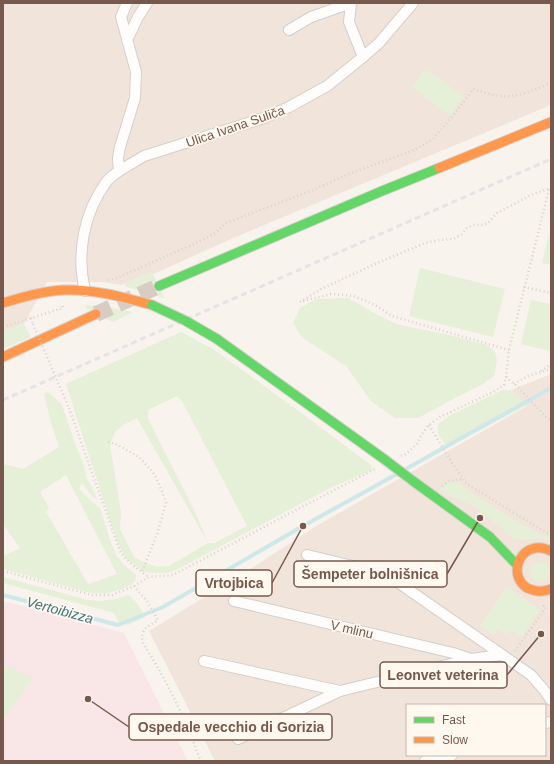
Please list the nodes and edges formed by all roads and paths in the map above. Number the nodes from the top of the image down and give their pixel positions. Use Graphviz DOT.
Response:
graph roads {
  1 [pos="127,3"];
  2 [pos="147,3"];
  3 [pos="351,3"];
  4 [pos="413,3"];
  5 [pos="289,30"];
  6 [pos="127,40"];
  7 [pos="363,57"];
  8 [pos="551,82"];
  9 [pos="551,122"];
  10 [pos="119,171"];
  11 [pos="550,189"];
  12 [pos="107,280"];
  13 [pos="159,286"];
  14 [pos="524,287"];
  15 [pos="85,291"];
  16 [pos="551,293"];
  17 [pos="3,303"];
  18 [pos="63,308"];
  19 [pos="96,314"];
  20 [pos="31,318"];
  21 [pos="3,327"];
  22 [pos="509,350"];
  23 [pos="3,357"];
  24 [pos="551,364"];
  25 [pos="551,369"];
  26 [pos="538,373"];
  27 [pos="506,377"];
  28 [pos="514,384"];
  29 [pos="551,421"];
  30 [pos="429,425"];
  31 [pos="108,442"];
  32 [pos="399,457"];
  33 [pos="381,463"];
  34 [pos="464,478"];
  35 [pos="437,490"];
  36 [pos="551,533"];
  37 [pos="490,537"];
  38 [pos="509,544"];
  39 [pos="550,549"];
  40 [pos="307,555"];
  41 [pos="517,565"];
  42 [pos="3,571"];
  43 [pos="142,572"];
  44 [pos="149,577"];
  45 [pos="134,586"];
  46 [pos="549,592"];
  47 [pos="234,602"];
  48 [pos="543,611"];
  49 [pos="505,657"];
  50 [pos="470,659"];
  51 [pos="204,661"];
  52 [pos="340,691"];
  53 [pos="551,700"];
  54 [pos="238,739"];
  55 [pos="450,757"];
  56 [pos="201,761"];
  57 [pos="425,761"];
  1 -- 6 [label="street"];
  2 -- 6 [label="street"];
  3 -- 5 [label="street"];
  3 -- 7 [label="street"];
  4 -- 7 [label="street, Ulica Ivana Suliča"];
  6 -- 10 [label="street"];
  7 -- 10 [label="street, Ulica Ivana Suliča"];
  8 -- 12 [label="path"];
  9 -- 13 [label="street"];
  10 -- 15 [label="street, Ulica Ivana Suliča"];
  11 -- 14 [label="path"];
  11 -- 22 [label="path"];
  14 -- 16 [label="path"];
  14 -- 22 [label="path"];
  15 -- 17 [label="street"];
  15 -- 33 [label="street, bridge"];
  18 -- 20 [label="path"];
  19 -- 23 [label="street"];
  20 -- 21 [label="path"];
  20 -- 43 [label="path, bridge"];
  22 -- 27 [label="path"];
  24 -- 26 [label="path"];
  25 -- 26 [label="path"];
  26 -- 28 [label="path"];
  27 -- 28 [label="path"];
  27 -- 30 [label="path"];
  28 -- 29 [label="path"];
  30 -- 32 [label="path"];
  30 -- 34 [label="path"];
  31 -- 43 [label="path"];
  33 -- 37 [label="street, bridge"];
  33 -- 44 [label="path"];
  34 -- 35 [label="path"];
  34 -- 36 [label="path"];
  37 -- 38 [label="street"];
  37 -- 41 [label="street"];
  39 -- 41 [label="street"];
  40 -- 49 [label="street"];
  41 -- 46 [label="street"];
  42 -- 45 [label="path"];
  43 -- 44 [label="path"];
  44 -- 45 [label="path"];
  45 -- 56 [label="path"];
  47 -- 50 [label="street, V mlinu"];
  48 -- 49 [label="path"];
  49 -- 50 [label="street, V mlinu"];
  49 -- 53 [label="street"];
  50 -- 52 [label="street, V mlinu"];
  51 -- 52 [label="street, V mlinu"];
  52 -- 54 [label="street, V mlinu"];
  55 -- 57 [label="street"];
}
